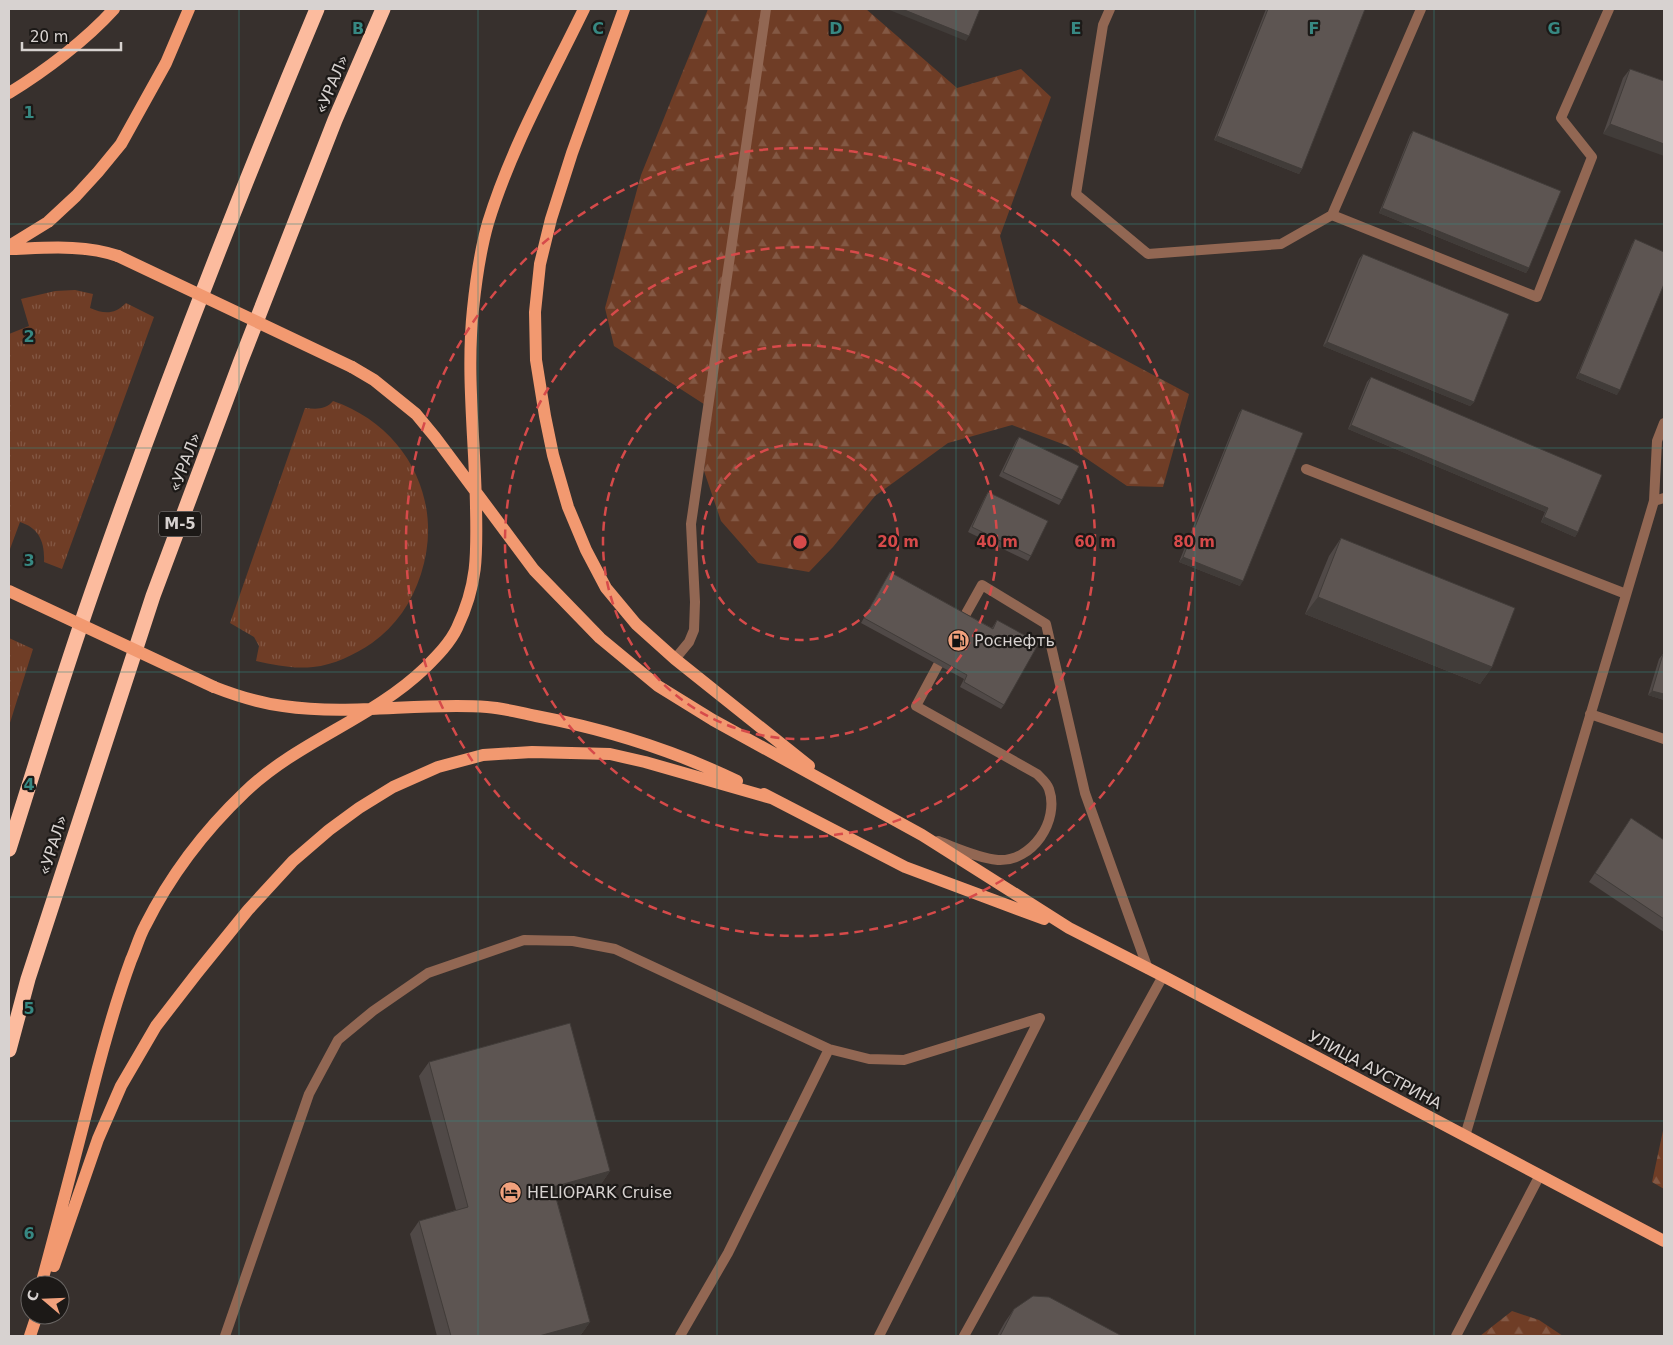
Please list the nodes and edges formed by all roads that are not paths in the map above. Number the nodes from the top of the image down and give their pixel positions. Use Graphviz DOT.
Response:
graph roads {
  1 [pos="114,9"];
  2 [pos="189,9"];
  3 [pos="318,9"];
  4 [pos="383,9"];
  5 [pos="584,9"];
  6 [pos="624,9"];
  7 [pos="766,9"];
  8 [pos="1110,9"];
  9 [pos="1421,9"];
  10 [pos="1609,9"];
  11 [pos="9,93"];
  12 [pos="1332,215"];
  13 [pos="9,248"];
  14 [pos="1664,424"];
  15 [pos="1306,469"];
  16 [pos="476,491"];
  17 [pos="1659,500"];
  18 [pos="9,591"];
  19 [pos="1626,594"];
  20 [pos="963,619"];
  21 [pos="676,659"];
  22 [pos="938,665"];
  23 [pos="370,709"];
  24 [pos="1590,714"];
  25 [pos="1664,740"];
  26 [pos="838,789"];
  27 [pos="771,798"];
  28 [pos="922,835"];
  29 [pos="9,849"];
  30 [pos="1069,928"];
  31 [pos="1148,969"];
  32 [pos="1163,976"];
  33 [pos="829,1049"];
  34 [pos="9,1050"];
  35 [pos="1465,1136"];
  36 [pos="1540,1175"];
  37 [pos="1664,1241"];
  38 [pos="45,1275"];
  39 [pos="51,1275"];
  40 [pos="225,1336"];
  41 [pos="680,1336"];
  42 [pos="880,1336"];
  43 [pos="964,1336"];
  44 [pos="1456,1336"];
  1 -- 11 [label="main road"];
  2 -- 13 [label="main road"];
  3 -- 29 [label="highway"];
  4 -- 34 [label="highway, «УРАЛ» / М-5"];
  5 -- 16 [label="main road"];
  6 -- 21 [label="main road"];
  7 -- 21 [label="lane"];
  8 -- 12 [label="lane"];
  9 -- 12 [label="lane"];
  10 -- 12 [label="lane"];
  13 -- 16 [label="main road, bridge"];
  14 -- 17 [label="lane"];
  15 -- 19 [label="lane"];
  16 -- 23 [label="main road"];
  16 -- 26 [label="main road"];
  17 -- 19 [label="lane"];
  18 -- 23 [label="main road, bridge"];
  19 -- 24 [label="lane"];
  20 -- 31 [label="lane"];
  21 -- 26 [label="main road"];
  22 -- 28 [label="lane"];
  23 -- 27 [label="main road"];
  23 -- 38 [label="main road"];
  24 -- 25 [label="lane"];
  24 -- 35 [label="lane"];
  26 -- 28 [label="main road"];
  27 -- 30 [label="main road"];
  27 -- 39 [label="main road"];
  28 -- 30 [label="main road"];
  30 -- 31 [label="main road, УЛИЦА АУСТРИНА"];
  31 -- 32 [label="main road, УЛИЦА АУСТРИНА"];
  32 -- 35 [label="main road, УЛИЦА АУСТРИНА"];
  32 -- 43 [label="lane"];
  33 -- 40 [label="lane"];
  33 -- 41 [label="lane"];
  33 -- 42 [label="lane"];
  35 -- 36 [label="main road, УЛИЦА АУСТРИНА"];
  36 -- 37 [label="main road, УЛИЦА АУСТРИНА"];
  36 -- 44 [label="lane"];
}
